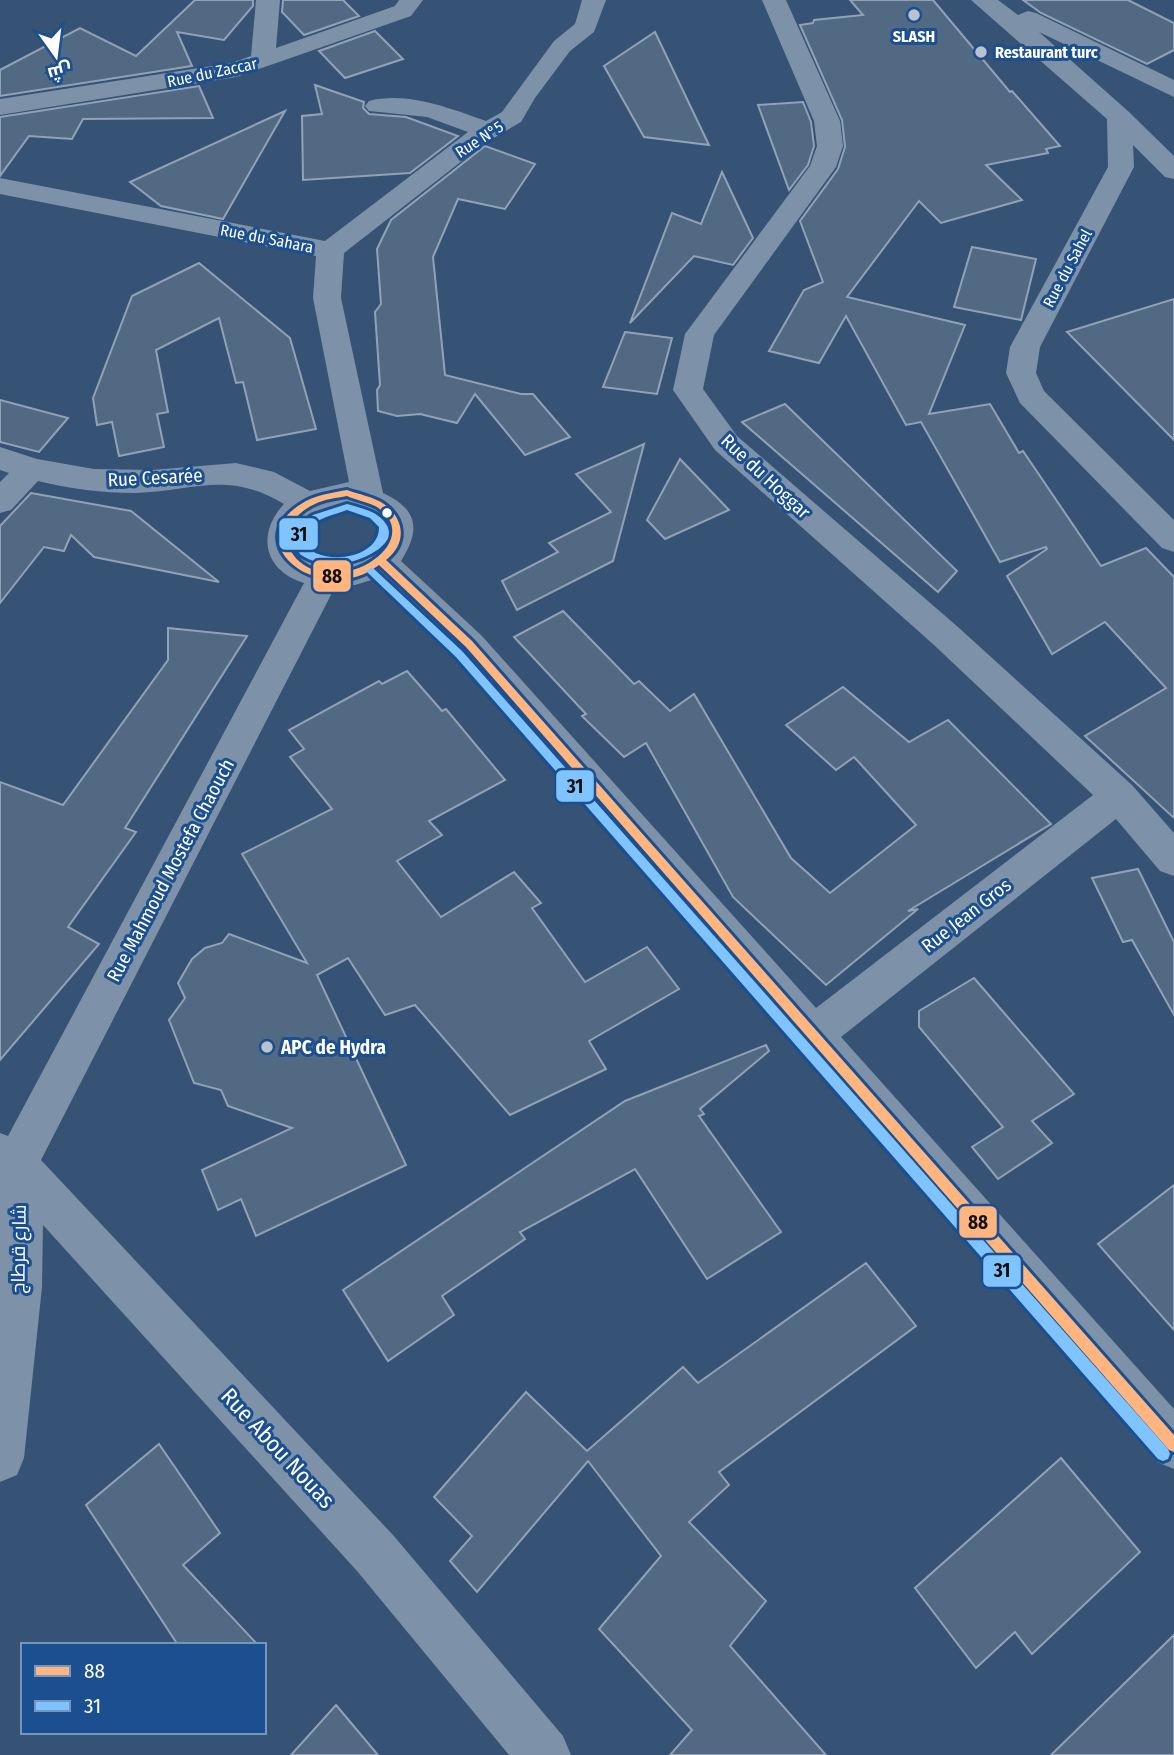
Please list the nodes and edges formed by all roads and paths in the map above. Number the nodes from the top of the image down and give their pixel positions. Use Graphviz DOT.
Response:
graph roads {
  1 [pos="268,0"];
  2 [pos="411,0"];
  3 [pos="594,0"];
  4 [pos="775,0"];
  5 [pos="983,0"];
  6 [pos="994,0"];
  7 [pos="263,61"];
  8 [pos="1174,90"];
  9 [pos="377,106"];
  10 [pos="0,107"];
  11 [pos="1120,117"];
  12 [pos="489,131"];
  13 [pos="1174,171"];
  14 [pos="0,186"];
  15 [pos="330,250"];
  16 [pos="0,458"];
  17 [pos="32,469"];
  18 [pos="368,496"];
  19 [pos="0,502"];
  20 [pos="306,503"];
  21 [pos="1174,540"];
  22 [pos="382,561"];
  23 [pos="324,576"];
  24 [pos="1119,796"];
  25 [pos="1174,860"];
  26 [pos="813,1035"];
  27 [pos="8,1159"];
  28 [pos="1174,1445"];
  29 [pos="0,1458"];
  30 [pos="544,1755"];
  1 -- 7 [label="street"];
  2 -- 7 [label="street, Rue du Zaccar"];
  3 -- 12 [label="street, Rue N°5"];
  4 -- 24 [label="street, Rue du Hoggar"];
  5 -- 11 [label="street"];
  6 -- 8 [label="street"];
  7 -- 10 [label="street, Rue du Zaccar"];
  9 -- 12 [label="street"];
  11 -- 13 [label="street"];
  11 -- 21 [label="street, Rue du Sahel"];
  12 -- 15 [label="street, Rue N°5"];
  14 -- 15 [label="street, Rue du Sahara"];
  15 -- 18 [label="street, Rue du Sahara"];
  16 -- 17 [label="street, Rue Cesarée"];
  17 -- 19 [label="street"];
  17 -- 20 [label="street, Rue Cesarée"];
  18 -- 20 [label="street"];
  18 -- 22 [label="street"];
  20 -- 23 [label="street"];
  22 -- 23 [label="street"];
  22 -- 26 [label="street"];
  23 -- 27 [label="street, Rue Mahmoud Mostefa Chaouch"];
  24 -- 25 [label="street, Rue du Hoggar"];
  24 -- 26 [label="street, Rue Jean Gros"];
  26 -- 28 [label="street"];
  27 -- 29 [label="street, شارع قرطاج"];
  27 -- 30 [label="street, Rue Abou Nouas"];
}
